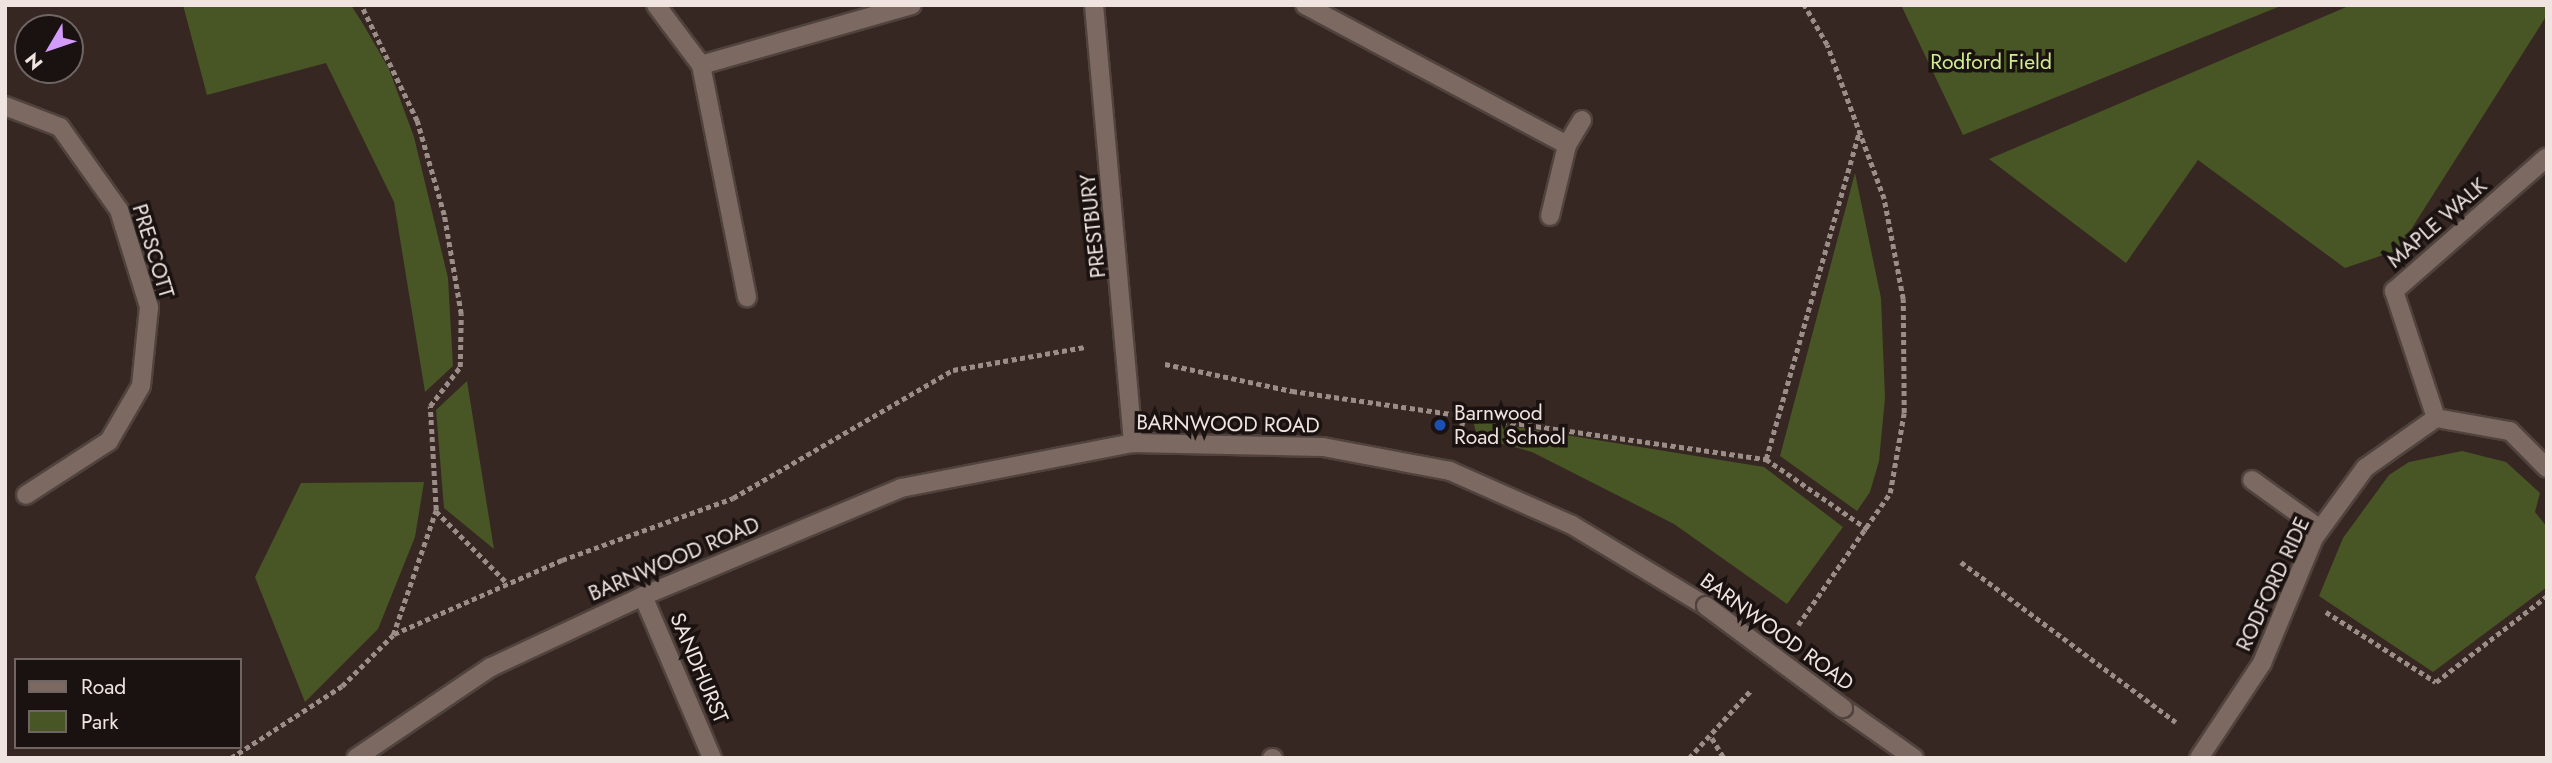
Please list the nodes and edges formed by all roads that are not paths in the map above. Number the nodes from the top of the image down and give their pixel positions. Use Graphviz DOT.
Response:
graph roads {
  1 [pos="656,5"];
  2 [pos="912,5"];
  3 [pos="1094,5"];
  4 [pos="1305,5"];
  5 [pos="701,65"];
  6 [pos="5,106"];
  7 [pos="1582,120"];
  8 [pos="1567,145"];
  9 [pos="2547,157"];
  10 [pos="1550,216"];
  11 [pos="747,298"];
  12 [pos="2436,418"];
  13 [pos="1133,443"];
  14 [pos="2547,468"];
  15 [pos="2252,480"];
  16 [pos="26,495"];
  17 [pos="2320,529"];
  18 [pos="643,596"];
  19 [pos="2203,752"];
  20 [pos="356,758"];
  21 [pos="712,758"];
  22 [pos="1914,758"];
  1 -- 5 [label="street"];
  2 -- 5 [label="street"];
  3 -- 13 [label="street, PRESTBURY"];
  4 -- 8 [label="street"];
  5 -- 11 [label="street"];
  6 -- 16 [label="street, PRESCOTT"];
  7 -- 8 [label="street"];
  8 -- 10 [label="street"];
  9 -- 12 [label="street, MAPLE WALK"];
  12 -- 14 [label="street"];
  12 -- 17 [label="street, RODFORD RIDE"];
  13 -- 18 [label="street, BARNWOOD ROAD"];
  13 -- 22 [label="street, BARNWOOD ROAD, bridge"];
  15 -- 17 [label="street"];
  17 -- 19 [label="street, RODFORD RIDE"];
  18 -- 20 [label="street, BARNWOOD ROAD"];
  18 -- 21 [label="street, SANDHURST"];
}
